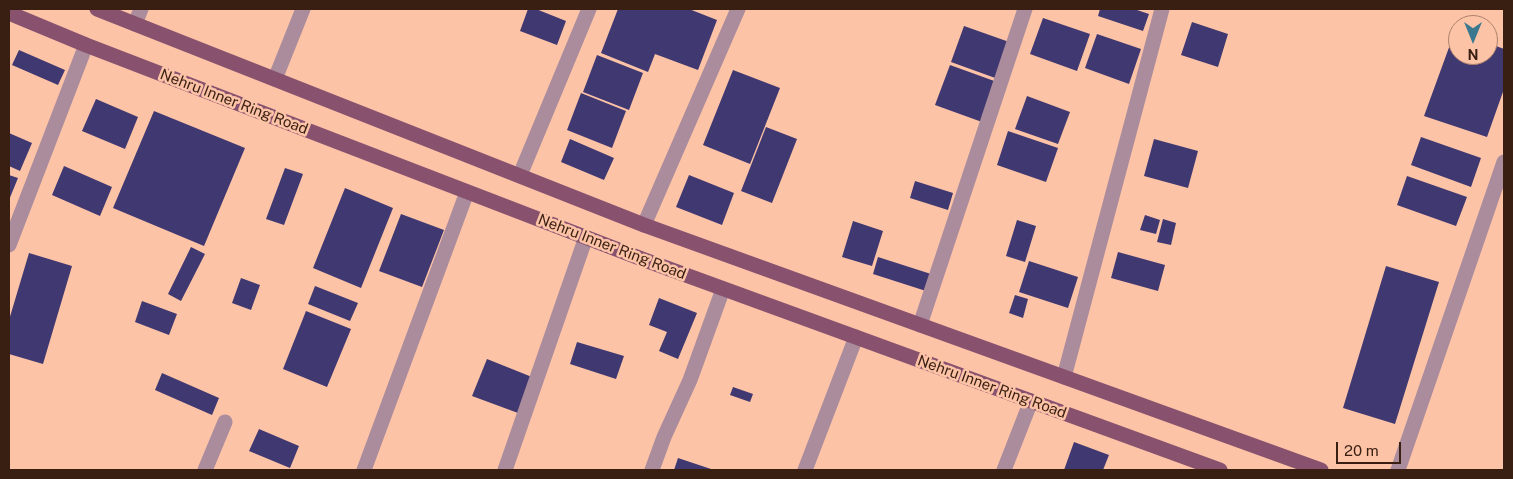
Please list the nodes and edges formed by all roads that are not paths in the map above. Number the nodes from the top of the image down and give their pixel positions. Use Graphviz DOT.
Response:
graph roads {
  1 [pos="97,9"];
  2 [pos="141,9"];
  3 [pos="303,9"];
  4 [pos="589,9"];
  5 [pos="738,9"];
  6 [pos="1025,9"];
  7 [pos="1162,9"];
  8 [pos="9,13"];
  9 [pos="135,24"];
  10 [pos="86,45"];
  11 [pos="275,79"];
  12 [pos="1504,162"];
  13 [pos="520,176"];
  14 [pos="468,192"];
  15 [pos="644,225"];
  16 [pos="586,238"];
  17 [pos="9,245"];
  18 [pos="723,289"];
  19 [pos="920,325"];
  20 [pos="856,337"];
  21 [pos="1064,377"];
  22 [pos="1031,401"];
  23 [pos="225,422"];
  24 [pos="1188,465"];
  25 [pos="205,470"];
  26 [pos="364,470"];
  27 [pos="505,470"];
  28 [pos="652,470"];
  29 [pos="805,470"];
  30 [pos="1004,470"];
  31 [pos="1220,470"];
  32 [pos="1321,470"];
  33 [pos="1398,470"];
  1 -- 9 [label="main road"];
  2 -- 9 [label="street"];
  3 -- 11 [label="street"];
  4 -- 13 [label="street"];
  5 -- 15 [label="street"];
  6 -- 19 [label="street"];
  7 -- 21 [label="street"];
  8 -- 10 [label="main road, Nehru Inner Ring Road"];
  9 -- 11 [label="main road"];
  10 -- 14 [label="main road, Nehru Inner Ring Road"];
  10 -- 17 [label="street"];
  11 -- 13 [label="main road"];
  12 -- 33 [label="street"];
  13 -- 15 [label="main road"];
  14 -- 16 [label="main road, Nehru Inner Ring Road"];
  14 -- 26 [label="street"];
  15 -- 19 [label="main road"];
  16 -- 18 [label="main road, Nehru Inner Ring Road"];
  16 -- 27 [label="street"];
  18 -- 20 [label="main road, Nehru Inner Ring Road"];
  18 -- 28 [label="street"];
  19 -- 21 [label="main road"];
  20 -- 22 [label="main road, Nehru Inner Ring Road"];
  20 -- 29 [label="street"];
  21 -- 32 [label="main road"];
  22 -- 24 [label="main road, Nehru Inner Ring Road"];
  22 -- 30 [label="street"];
  23 -- 25 [label="street"];
  24 -- 31 [label="main road, Nehru Inner Ring Road"];
}
